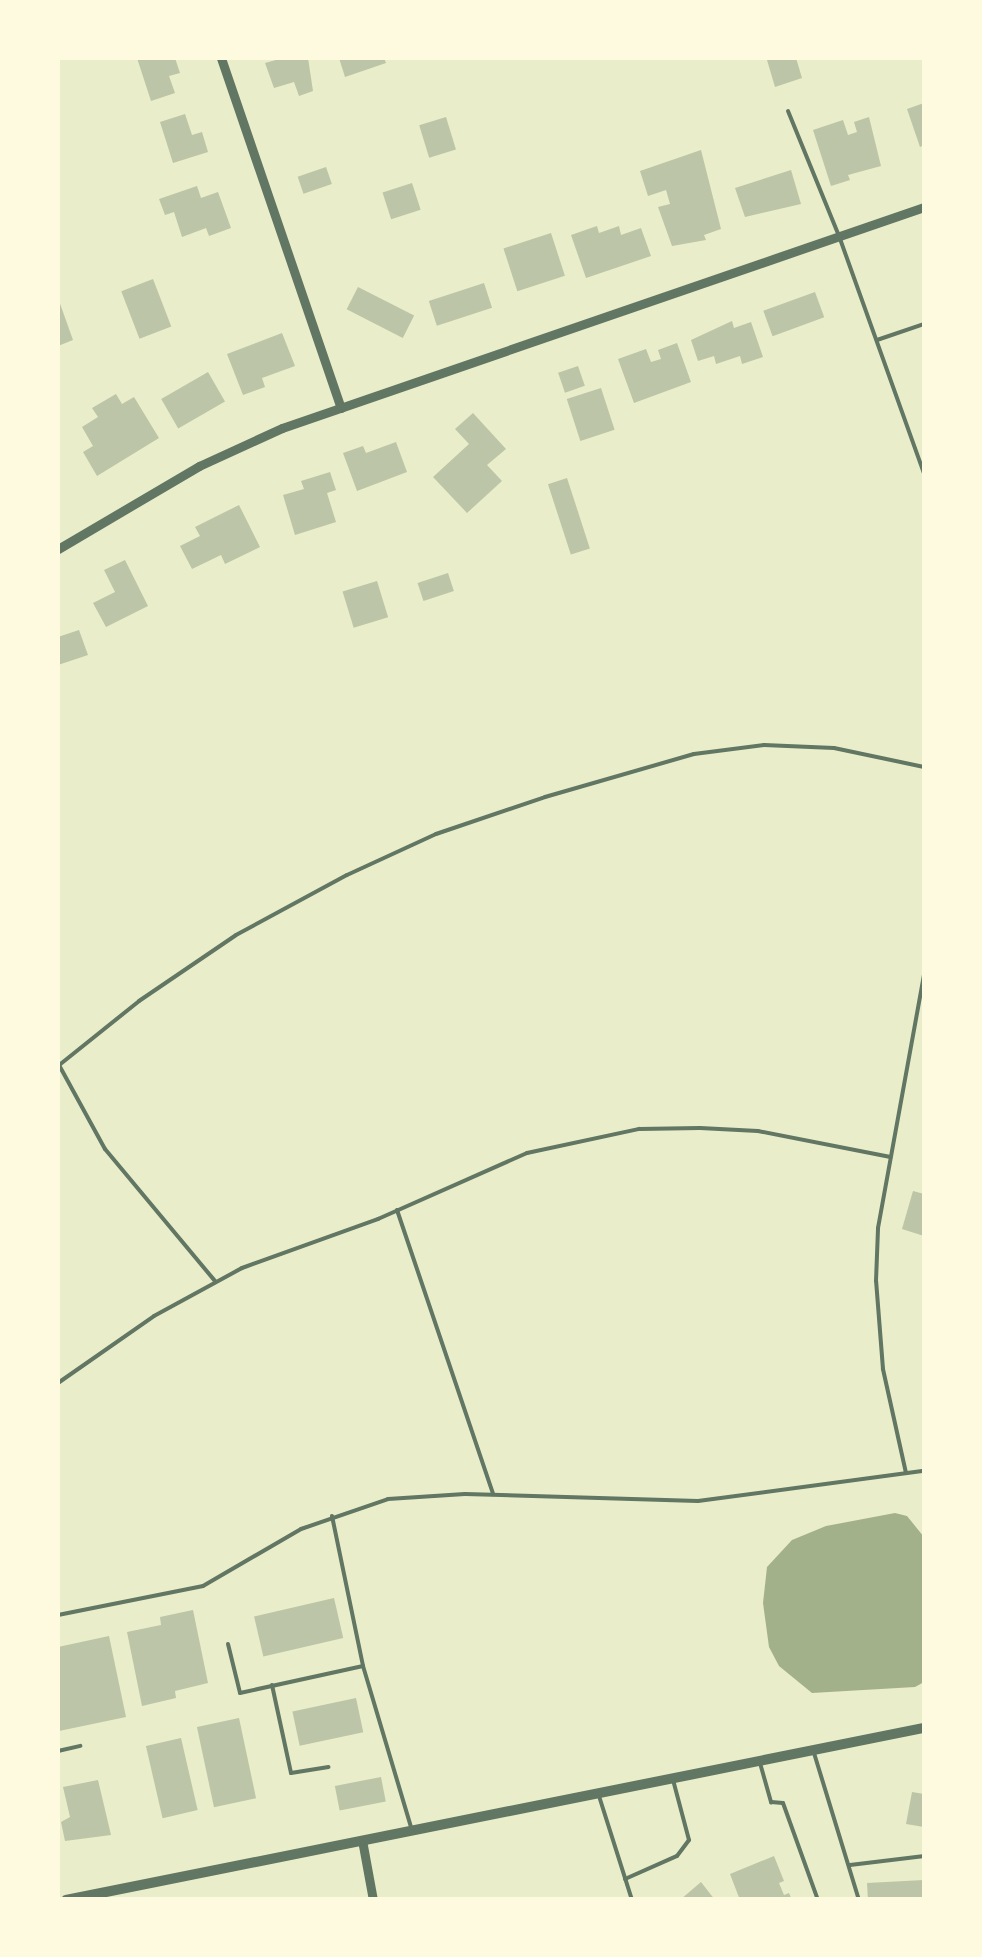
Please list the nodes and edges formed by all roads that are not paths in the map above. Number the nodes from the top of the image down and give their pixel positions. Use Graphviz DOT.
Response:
graph roads {
  1 [pos="221,58"];
  2 [pos="788,111"];
  3 [pos="924,208"];
  4 [pos="839,236"];
  5 [pos="924,324"];
  6 [pos="877,340"];
  7 [pos="341,408"];
  8 [pos="924,474"];
  9 [pos="58,549"];
  10 [pos="924,767"];
  11 [pos="924,975"];
  12 [pos="58,1065"];
  13 [pos="890,1156"];
  14 [pos="397,1210"];
  15 [pos="216,1282"];
  16 [pos="58,1384"];
  17 [pos="924,1471"];
  18 [pos="906,1473"];
  19 [pos="494,1496"];
  20 [pos="332,1516"];
  21 [pos="58,1615"];
  22 [pos="228,1644"];
  23 [pos="363,1666"];
  24 [pos="272,1685"];
  25 [pos="924,1728"];
  26 [pos="80,1746"];
  27 [pos="813,1748"];
  28 [pos="58,1751"];
  29 [pos="759,1759"];
  30 [pos="329,1766"];
  31 [pos="672,1776"];
  32 [pos="598,1791"];
  33 [pos="412,1830"];
  34 [pos="362,1840"];
  35 [pos="924,1856"];
  36 [pos="850,1866"];
  37 [pos="625,1879"];
  38 [pos="66,1900"];
  39 [pos="372,1900"];
  40 [pos="632,1900"];
  41 [pos="818,1900"];
  42 [pos="859,1900"];
  1 -- 7 [label="street"];
  2 -- 4 [label="lane"];
  3 -- 4 [label="street"];
  4 -- 6 [label="lane"];
  4 -- 7 [label="street"];
  5 -- 6 [label="lane"];
  6 -- 8 [label="lane"];
  7 -- 9 [label="street"];
  10 -- 12 [label="lane"];
  11 -- 13 [label="lane"];
  12 -- 15 [label="lane"];
  13 -- 14 [label="lane"];
  13 -- 18 [label="lane"];
  14 -- 15 [label="lane"];
  14 -- 19 [label="lane"];
  15 -- 16 [label="lane"];
  17 -- 18 [label="lane"];
  18 -- 19 [label="lane"];
  19 -- 20 [label="lane"];
  20 -- 21 [label="lane"];
  20 -- 23 [label="lane"];
  22 -- 24 [label="lane"];
  23 -- 24 [label="lane"];
  23 -- 33 [label="lane"];
  24 -- 30 [label="lane"];
  25 -- 27 [label="street"];
  26 -- 28 [label="lane"];
  27 -- 29 [label="street"];
  27 -- 36 [label="lane"];
  29 -- 31 [label="street"];
  29 -- 41 [label="lane"];
  31 -- 32 [label="street"];
  31 -- 37 [label="lane"];
  32 -- 33 [label="street"];
  32 -- 37 [label="lane"];
  33 -- 34 [label="street"];
  34 -- 38 [label="street"];
  34 -- 39 [label="street"];
  35 -- 36 [label="lane"];
  36 -- 42 [label="lane"];
  37 -- 40 [label="lane"];
}
